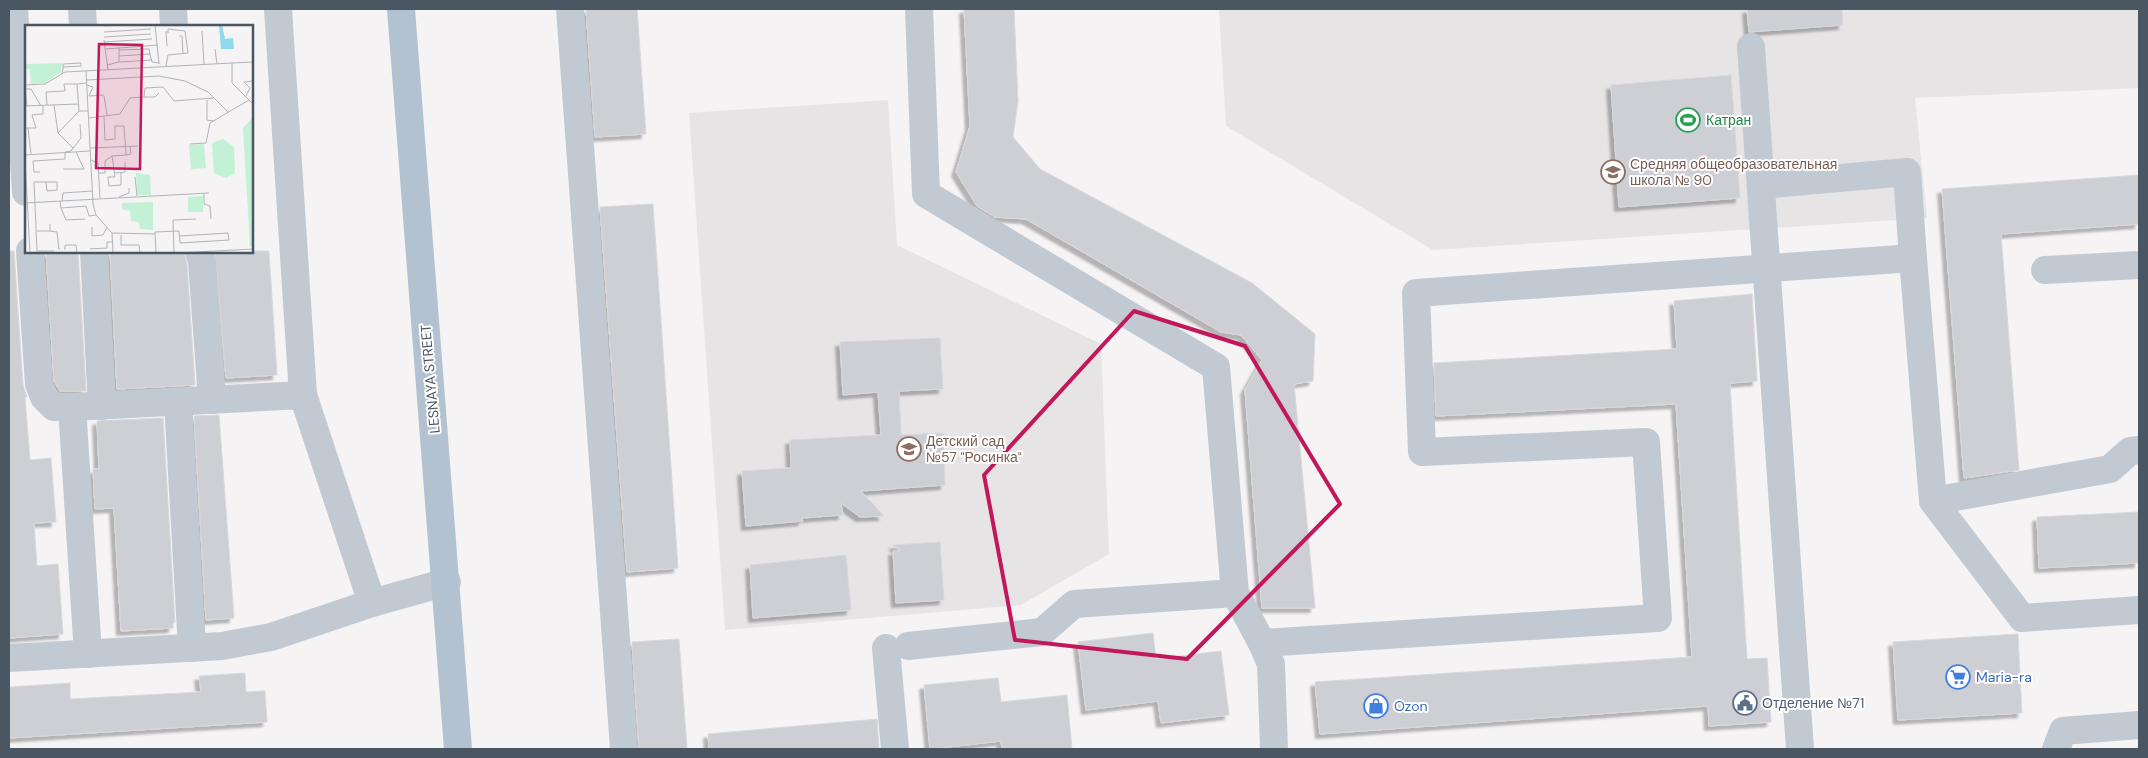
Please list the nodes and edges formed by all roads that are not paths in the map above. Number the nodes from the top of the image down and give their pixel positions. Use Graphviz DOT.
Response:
graph roads {
  1 [pos="14,9"];
  2 [pos="82,9"];
  3 [pos="173,9"];
  4 [pos="278,9"];
  5 [pos="401,9"];
  6 [pos="570,9"];
  7 [pos="919,9"];
  8 [pos="83,25"];
  9 [pos="174,25"];
  10 [pos="1751,46"];
  11 [pos="25,177"];
  12 [pos="1761,185"];
  13 [pos="30,252"];
  14 [pos="94,252"];
  15 [pos="199,252"];
  16 [pos="1913,258"];
  17 [pos="2139,265"];
  18 [pos="1767,269"];
  19 [pos="2045,270"];
  20 [pos="302,395"];
  21 [pos="212,400"];
  22 [pos="178,402"];
  23 [pos="102,406"];
  24 [pos="72,407"];
  25 [pos="2139,450"];
  26 [pos="1932,501"];
  27 [pos="447,582"];
  28 [pos="1235,593"];
  29 [pos="372,603"];
  30 [pos="2139,610"];
  31 [pos="1262,643"];
  32 [pos="192,648"];
  33 [pos="88,654"];
  34 [pos="9,658"];
  35 [pos="2139,725"];
  36 [pos="458,749"];
  37 [pos="624,749"];
  38 [pos="895,749"];
  39 [pos="1274,749"];
  40 [pos="1800,749"];
  41 [pos="2056,749"];
  1 -- 11 [label="street"];
  2 -- 8 [label="street"];
  3 -- 9 [label="street"];
  4 -- 20 [label="street"];
  5 -- 27 [label="main road, LESNAYA STREET"];
  6 -- 37 [label="street"];
  7 -- 28 [label="street"];
  10 -- 12 [label="street"];
  12 -- 16 [label="street"];
  12 -- 18 [label="street"];
  13 -- 24 [label="street"];
  14 -- 23 [label="street"];
  15 -- 21 [label="street"];
  16 -- 18 [label="street"];
  16 -- 26 [label="street"];
  17 -- 19 [label="street"];
  18 -- 31 [label="street"];
  18 -- 40 [label="street"];
  20 -- 21 [label="street"];
  20 -- 29 [label="street"];
  21 -- 22 [label="street"];
  22 -- 23 [label="street"];
  22 -- 32 [label="street"];
  23 -- 24 [label="street"];
  24 -- 33 [label="street"];
  25 -- 26 [label="street"];
  26 -- 30 [label="street"];
  27 -- 29 [label="street"];
  27 -- 36 [label="main road, LESNAYA STREET"];
  28 -- 31 [label="street"];
  28 -- 38 [label="street"];
  29 -- 32 [label="street"];
  31 -- 39 [label="street"];
  32 -- 33 [label="street"];
  33 -- 34 [label="street"];
  35 -- 41 [label="street"];
}
